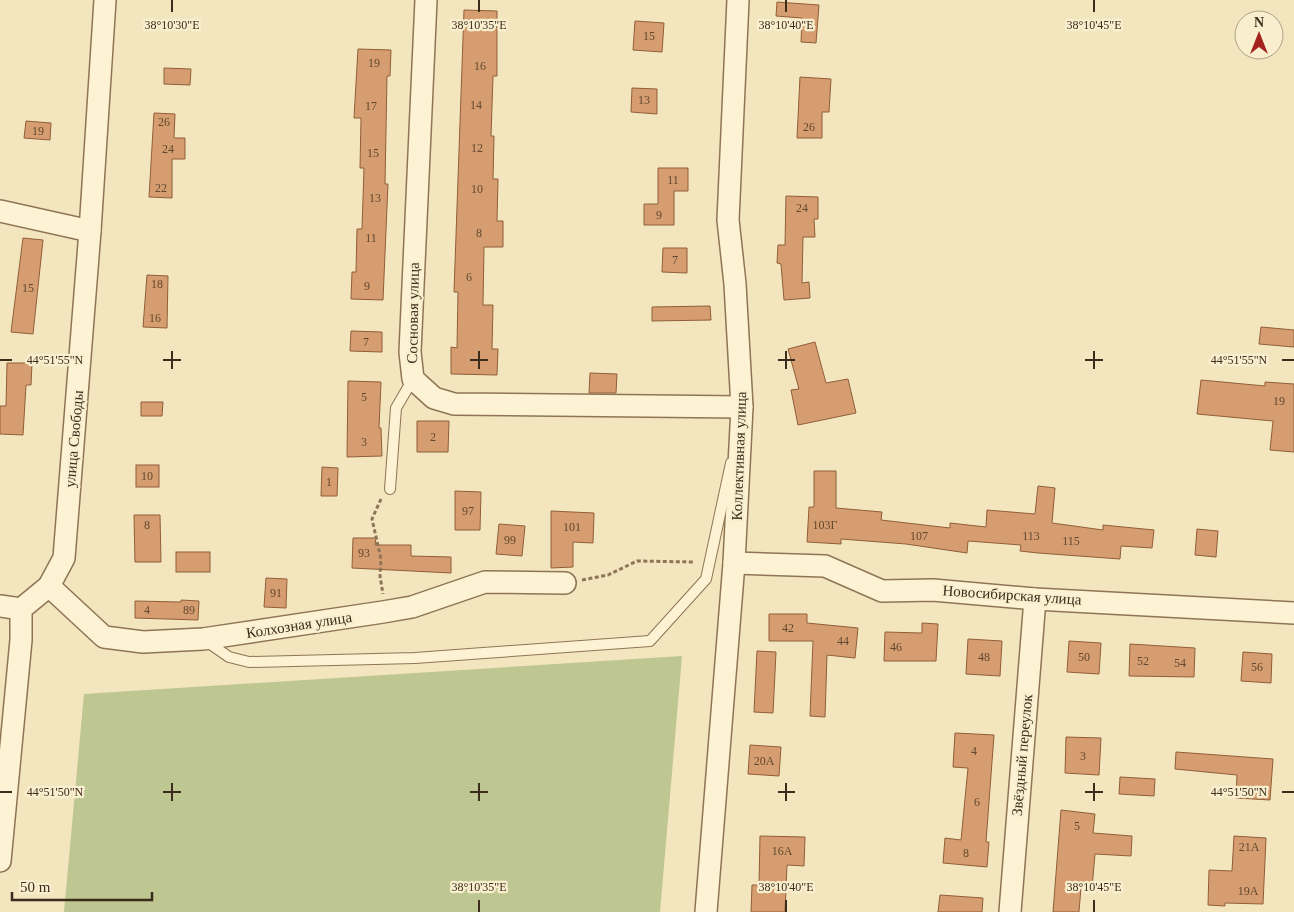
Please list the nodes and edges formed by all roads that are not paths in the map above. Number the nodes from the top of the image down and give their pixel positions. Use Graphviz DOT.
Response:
graph roads {
  1 [pos="105,0"];
  2 [pos="426,0"];
  3 [pos="738,0"];
  4 [pos="0,211"];
  5 [pos="90,231"];
  6 [pos="413,379"];
  7 [pos="742,406"];
  8 [pos="390,489"];
  9 [pos="734,563"];
  10 [pos="564,583"];
  11 [pos="49,586"];
  12 [pos="1035,598"];
  13 [pos="10,607"];
  14 [pos="1294,613"];
  15 [pos="203,639"];
  16 [pos="0,861"];
  17 [pos="706,912"];
  18 [pos="1010,912"];
  1 -- 5 [label="street, улица Свободы"];
  2 -- 6 [label="street, Сосновая улица"];
  3 -- 7 [label="street, Коллективная улица"];
  4 -- 5 [label="street"];
  5 -- 11 [label="street, улица Свободы"];
  6 -- 7 [label="street, Сосновая улица"];
  6 -- 8 [label="lane"];
  7 -- 9 [label="street, Коллективная улица"];
  7 -- 15 [label="lane"];
  9 -- 12 [label="street, Новосибирская улица"];
  9 -- 17 [label="street, Коллективная улица"];
  10 -- 15 [label="street, Колхозная улица"];
  11 -- 13 [label="street, улица Свободы"];
  11 -- 15 [label="street, Колхозная улица"];
  12 -- 14 [label="street, Новосибирская улица"];
  12 -- 18 [label="street, Звёздный переулок"];
  13 -- 16 [label="street, улица Свободы"];
}
